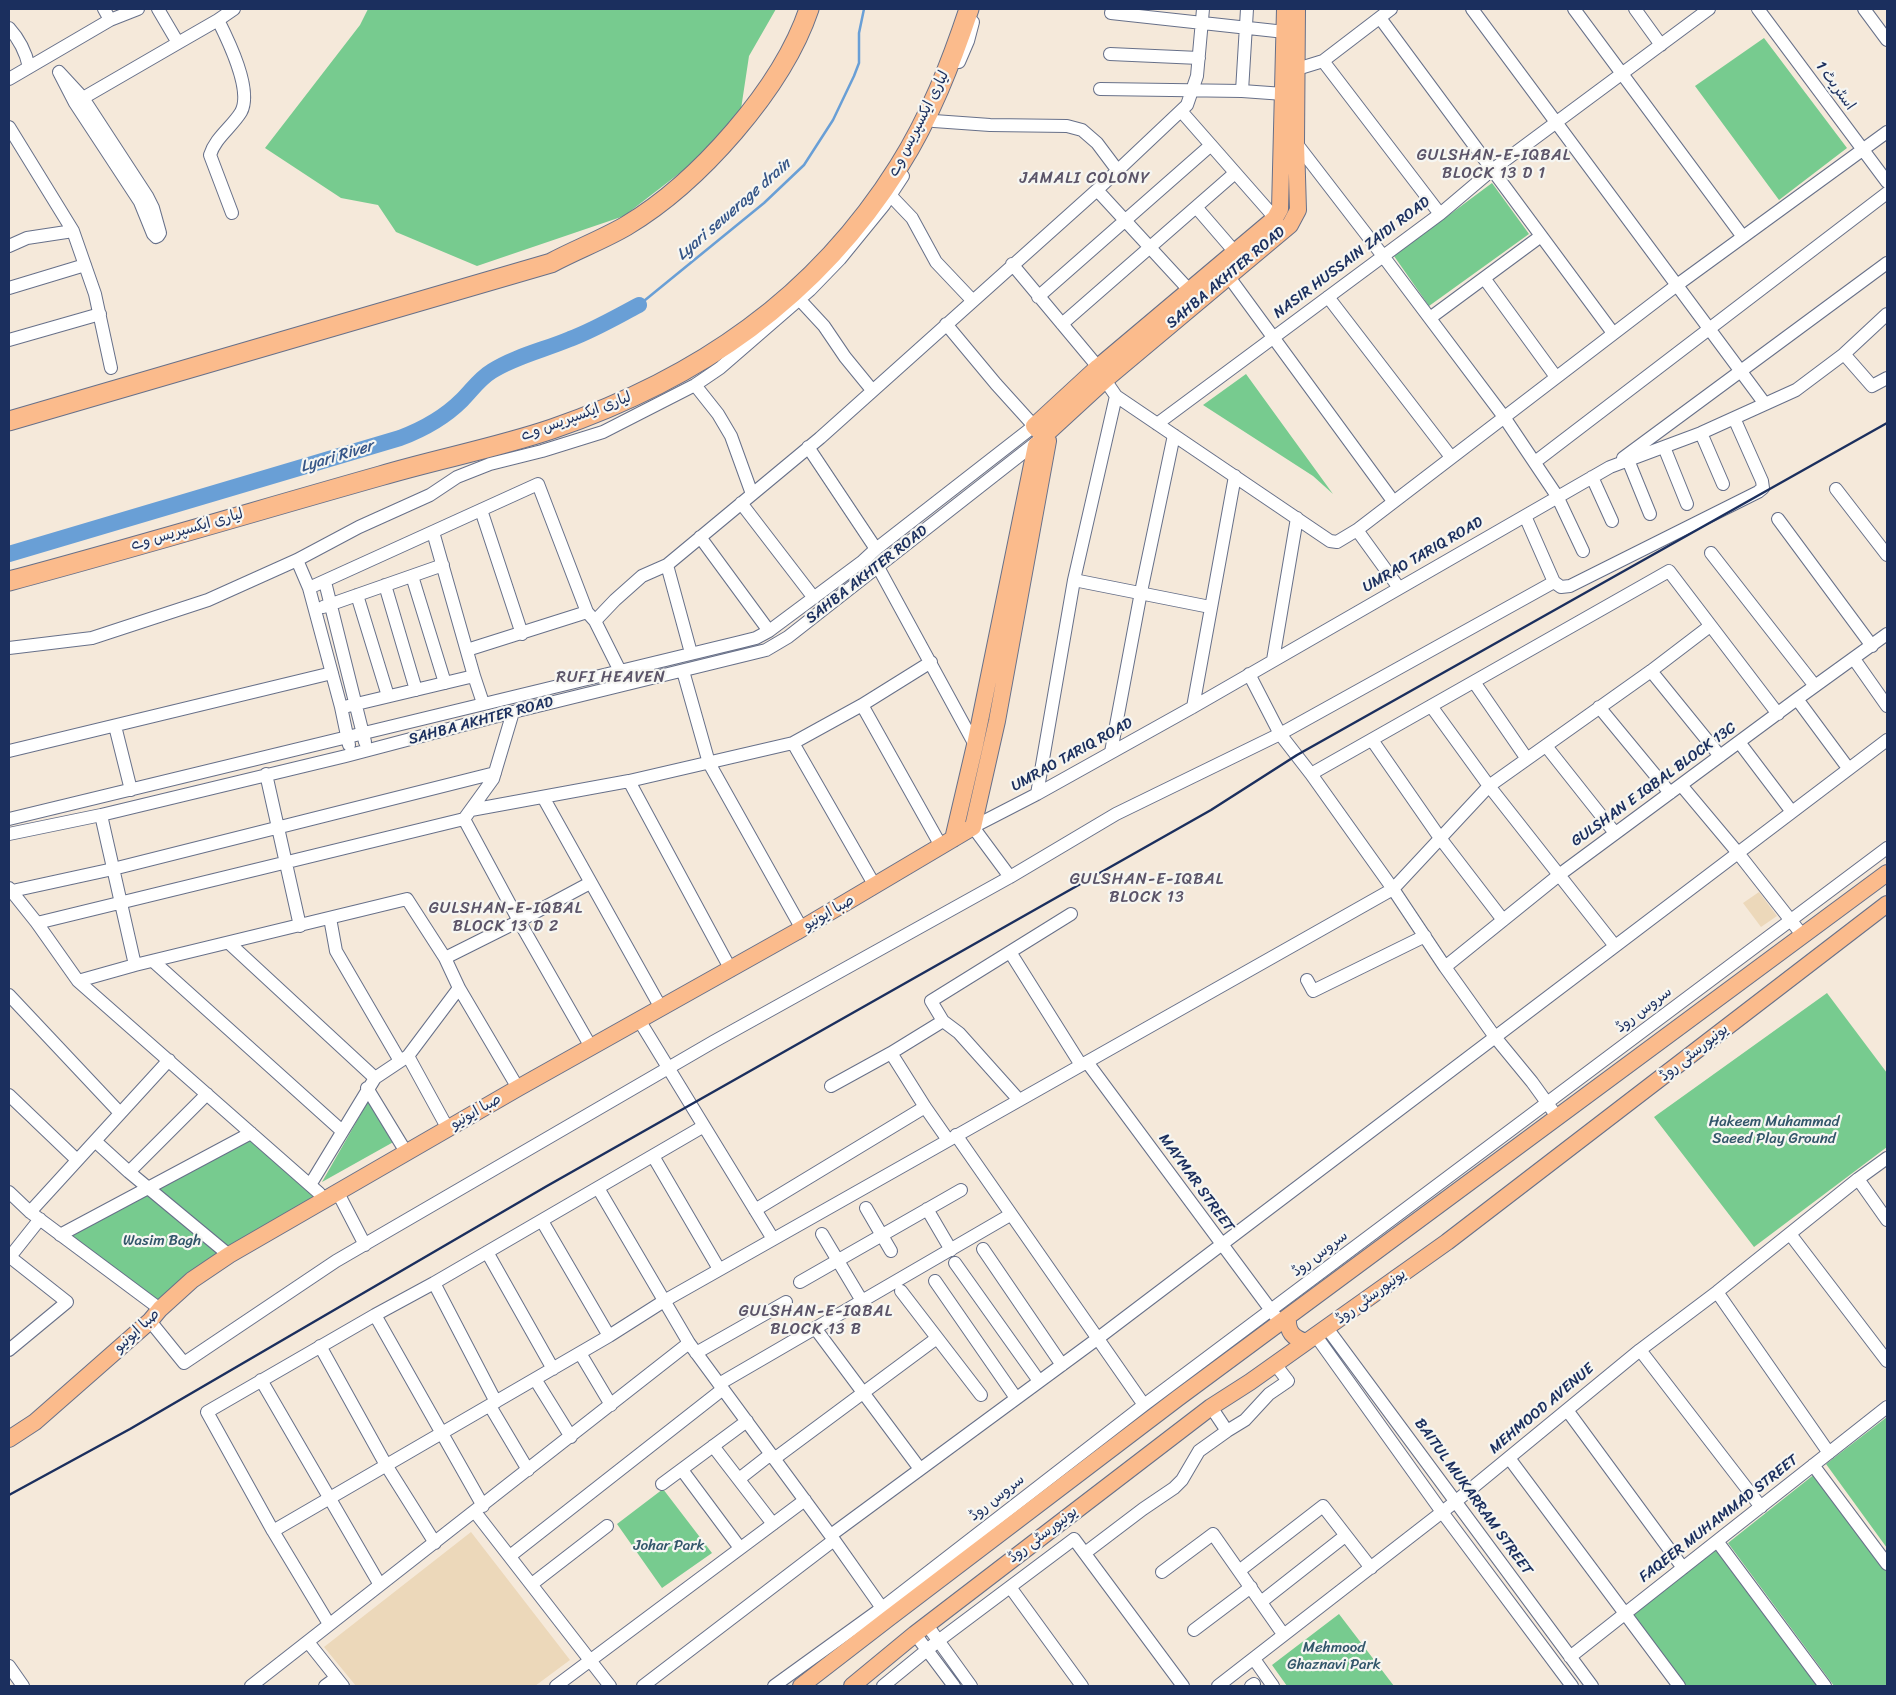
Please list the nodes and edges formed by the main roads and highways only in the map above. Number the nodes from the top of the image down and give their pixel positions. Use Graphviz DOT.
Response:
graph roads {
  1 [pos="809,9"];
  2 [pos="969,9"];
  3 [pos="1285,9"];
  4 [pos="1297,9"];
  5 [pos="1290,69"];
  6 [pos="1289,143"];
  7 [pos="1101,374"];
  8 [pos="9,421"];
  9 [pos="1035,486"];
  10 [pos="9,582"];
  11 [pos="947,842"];
  12 [pos="1887,873"];
  13 [pos="1887,904"];
  14 [pos="1280,1317"];
  15 [pos="1267,1333"];
  16 [pos="1316,1335"];
  17 [pos="1280,1360"];
  18 [pos="10,1435"];
  19 [pos="801,1686"];
  20 [pos="852,1686"];
  1 -- 8 [label="highway"];
  2 -- 10 [label="highway, لیاری ایکسپریس وے"];
  3 -- 5 [label="main road, SAHBA AKHTER ROAD"];
  4 -- 5 [label="main road, SAHBA AKHTER ROAD"];
  5 -- 6 [label="main road, SAHBA AKHTER ROAD"];
  5 -- 6 [label="main road, SAHBA AKHTER ROAD"];
  6 -- 7 [label="main road, SAHBA AKHTER ROAD"];
  6 -- 7 [label="main road, SAHBA AKHTER ROAD"];
  7 -- 9 [label="main road, SAHBA AKHTER ROAD"];
  9 -- 11 [label="main road"];
  9 -- 11 [label="main road, صبا ایونیو"];
  11 -- 18 [label="main road, صبا ایونیو"];
  12 -- 14 [label="main road, یونیورسٹی روڈ"];
  13 -- 16 [label="main road, یونیورسٹی روڈ"];
  14 -- 15 [label="main road, یونیورسٹی روڈ"];
  14 -- 16 [label="main road"];
  15 -- 17 [label="main road"];
  15 -- 19 [label="main road, یونیورسٹی روڈ"];
  16 -- 17 [label="main road, یونیورسٹی روڈ"];
  17 -- 20 [label="main road, یونیورسٹی روڈ"];
}
